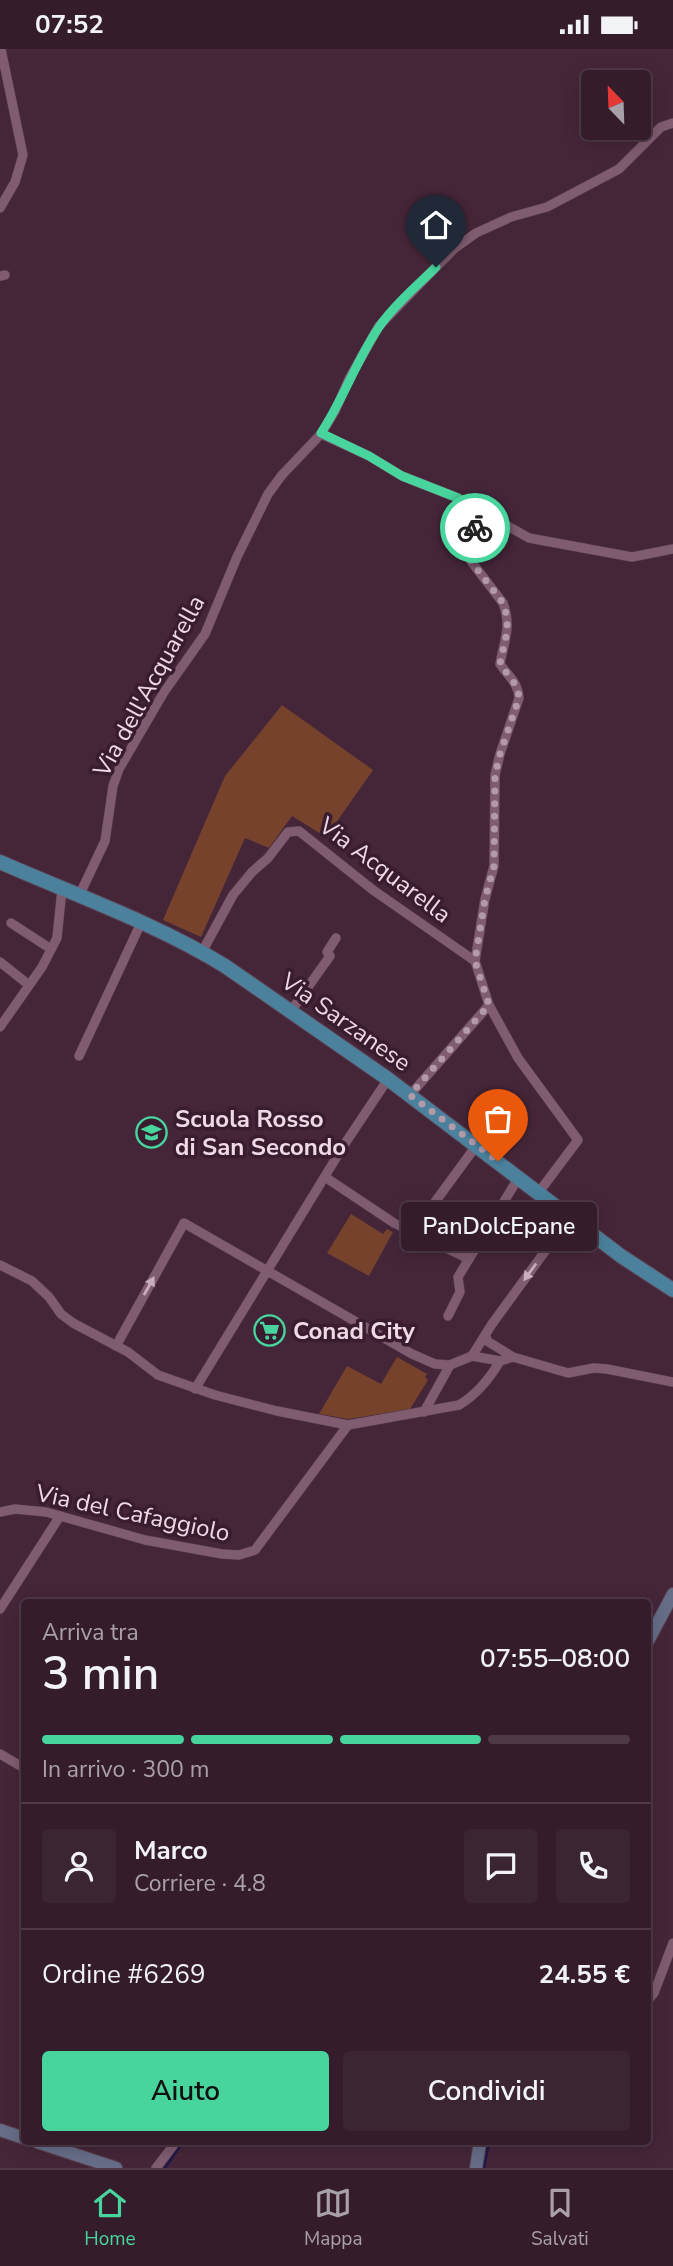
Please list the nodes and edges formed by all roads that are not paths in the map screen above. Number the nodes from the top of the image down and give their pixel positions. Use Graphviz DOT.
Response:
graph roads {
  1 [pos="1,49"];
  2 [pos="673,123"];
  3 [pos="0,208"];
  4 [pos="321,433"];
  5 [pos="486,516"];
  6 [pos="673,549"];
  7 [pos="0,862"];
  8 [pos="62,889"];
  9 [pos="79,896"];
  10 [pos="142,923"];
  11 [pos="12,927"];
  12 [pos="336,938"];
  13 [pos="51,949"];
  14 [pos="202,951"];
  15 [pos="475,961"];
  16 [pos="0,962"];
  17 [pos="29,985"];
  18 [pos="489,1005"];
  19 [pos="291,1011"];
  20 [pos="0,1027"];
  21 [pos="79,1056"];
  22 [pos="388,1079"];
  23 [pos="410,1095"];
  24 [pos="476,1146"];
  25 [pos="325,1177"];
  26 [pos="520,1177"];
  27 [pos="539,1192"];
  28 [pos="435,1202"];
  29 [pos="570,1217"];
  30 [pos="469,1259"];
  31 [pos="0,1265"];
  32 [pos="267,1270"];
  33 [pos="673,1290"];
  34 [pos="448,1316"];
  35 [pos="486,1336"];
  36 [pos="116,1346"];
  37 [pos="472,1356"];
  38 [pos="513,1357"];
  39 [pos="500,1361"];
  40 [pos="450,1365"];
  41 [pos="673,1382"];
  42 [pos="195,1389"];
  43 [pos="424,1412"];
  44 [pos="348,1426"];
  45 [pos="0,1512"];
  46 [pos="60,1516"];
  47 [pos="673,1594"];
  48 [pos="0,1609"];
  49 [pos="651,1635"];
  50 [pos="0,1754"];
  51 [pos="21,1766"];
  52 [pos="673,1943"];
  53 [pos="651,1996"];
  54 [pos="0,2130"];
  55 [pos="21,2137"];
  56 [pos="44,2145"];
  57 [pos="174,2145"];
  58 [pos="480,2145"];
  59 [pos="87,2164"];
  60 [pos="116,2168"];
  61 [pos="156,2168"];
  62 [pos="476,2168"];
  1 -- 3 [label="street"];
  2 -- 4 [label="street, Via dell'Acquarella"];
  4 -- 5 [label="street"];
  4 -- 9 [label="street, Via dell'Acquarella"];
  5 -- 6 [label="street"];
  5 -- 15 [label="street, Via Acquarella"];
  7 -- 8 [label="main road, Via Sarzanese"];
  8 -- 9 [label="main road, Via Sarzanese"];
  8 -- 13 [label="street"];
  9 -- 10 [label="main road, Via Sarzanese"];
  10 -- 14 [label="main road, Via Sarzanese"];
  10 -- 21 [label="street"];
  11 -- 13 [label="street"];
  12 -- 19 [label="street"];
  13 -- 17 [label="street"];
  14 -- 15 [label="street, Via Acquarella"];
  14 -- 19 [label="main road, Via Sarzanese"];
  15 -- 18 [label="street, Via Acquarella"];
  16 -- 17 [label="street"];
  17 -- 20 [label="street"];
  18 -- 23 [label="street"];
  18 -- 27 [label="street, Via Acquarella"];
  19 -- 22 [label="main road, Via Sarzanese"];
  22 -- 23 [label="main road, Via Sarzanese"];
  22 -- 25 [label="street"];
  23 -- 24 [label="main road, Via Sarzanese"];
  24 -- 26 [label="main road, Via Sarzanese"];
  24 -- 28 [label="street"];
  25 -- 30 [label="street"];
  25 -- 32 [label="street"];
  26 -- 27 [label="main road, Via Sarzanese"];
  26 -- 30 [label="street"];
  27 -- 29 [label="main road, Via Sarzanese"];
  29 -- 33 [label="main road, Via Sarzanese"];
  29 -- 35 [label="street, one-way"];
  30 -- 34 [label="street"];
  31 -- 36 [label="street"];
  36 -- 32 [label="street, one-way"];
  32 -- 40 [label="street"];
  32 -- 42 [label="street"];
  35 -- 37 [label="street"];
  35 -- 38 [label="street"];
  36 -- 42 [label="street"];
  37 -- 39 [label="street"];
  37 -- 40 [label="street"];
  38 -- 39 [label="street"];
  38 -- 41 [label="street"];
  39 -- 43 [label="street"];
  40 -- 43 [label="street"];
  42 -- 44 [label="street"];
  43 -- 44 [label="street"];
  44 -- 46 [label="street, Via del Cafaggiolo"];
  45 -- 46 [label="street, Via del Cafaggiolo"];
  46 -- 48 [label="street"];
  47 -- 49 [label="street"];
  50 -- 51 [label="street"];
  52 -- 53 [label="street"];
  54 -- 55 [label="street"];
  56 -- 59 [label="street"];
  57 -- 61 [label="street"];
  58 -- 62 [label="street"];
  59 -- 60 [label="street"];
}
